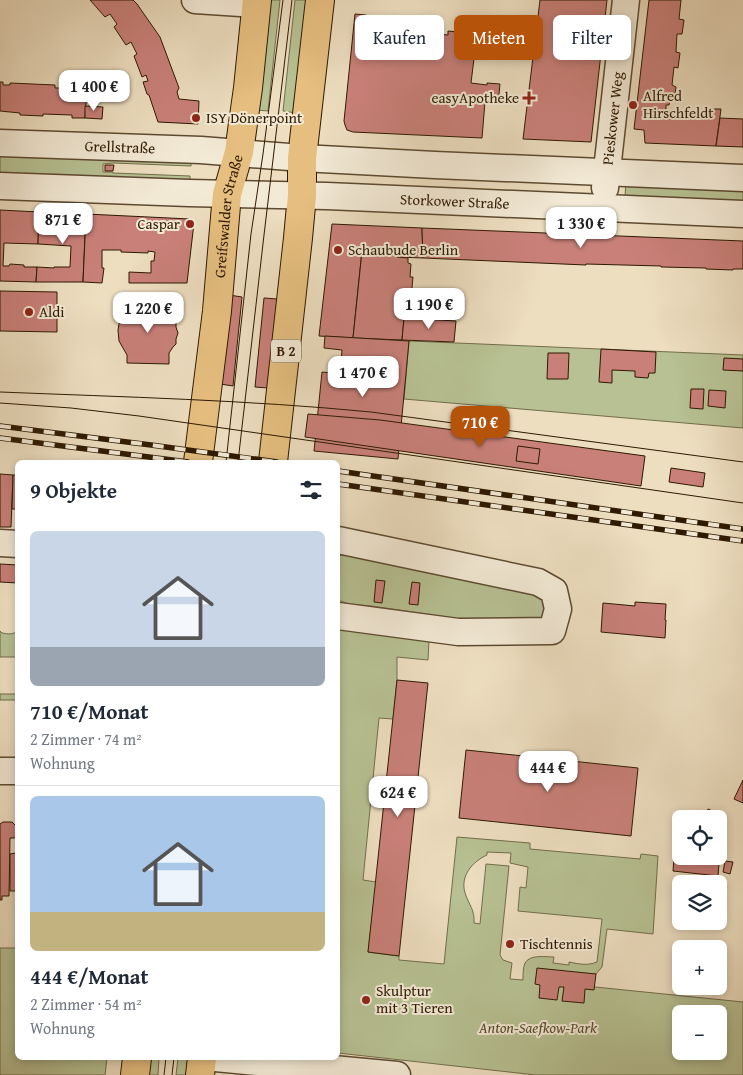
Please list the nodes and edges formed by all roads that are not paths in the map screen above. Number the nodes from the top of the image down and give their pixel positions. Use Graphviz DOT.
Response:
graph roads {
  1 [pos="195,0"];
  2 [pos="320,0"];
  3 [pos="626,0"];
  4 [pos="257,2"];
  5 [pos="0,143"];
  6 [pos="239,152"];
  7 [pos="302,158"];
  8 [pos="607,172"];
  9 [pos="743,178"];
  10 [pos="0,186"];
  11 [pos="227,194"];
  12 [pos="302,195"];
  13 [pos="603,208"];
  14 [pos="743,214"];
  15 [pos="198,460"];
  16 [pos="273,460"];
  17 [pos="340,540"];
  18 [pos="0,543"];
  19 [pos="15,544"];
  20 [pos="340,616"];
  21 [pos="0,771"];
  22 [pos="15,771"];
  23 [pos="137,1060"];
  24 [pos="202,1060"];
  25 [pos="236,1060"];
  26 [pos="135,1075"];
  27 [pos="200,1075"];
  28 [pos="397,1075"];
  1 -- 4 [label="street"];
  2 -- 7 [label="main road, B 2"];
  3 -- 8 [label="street, Pieskower Weg"];
  4 -- 6 [label="main road, Greifswalder Straße"];
  5 -- 6 [label="street, Grellstraße"];
  6 -- 7 [label="street"];
  6 -- 11 [label="main road, Greifswalder Straße"];
  7 -- 8 [label="street"];
  7 -- 12 [label="main road, B 2"];
  8 -- 9 [label="street"];
  8 -- 13 [label="street, Pieskower Weg"];
  10 -- 11 [label="street"];
  11 -- 12 [label="street, Storkower Straße"];
  11 -- 15 [label="main road, Greifswalder Straße"];
  12 -- 13 [label="street, Storkower Straße"];
  12 -- 16 [label="main road, B 2"];
  13 -- 14 [label="street, Storkower Straße"];
  17 -- 20 [label="street"];
  18 -- 19 [label="street"];
  21 -- 22 [label="street"];
  23 -- 26 [label="main road"];
  24 -- 27 [label="main road"];
  25 -- 28 [label="street"];
}
